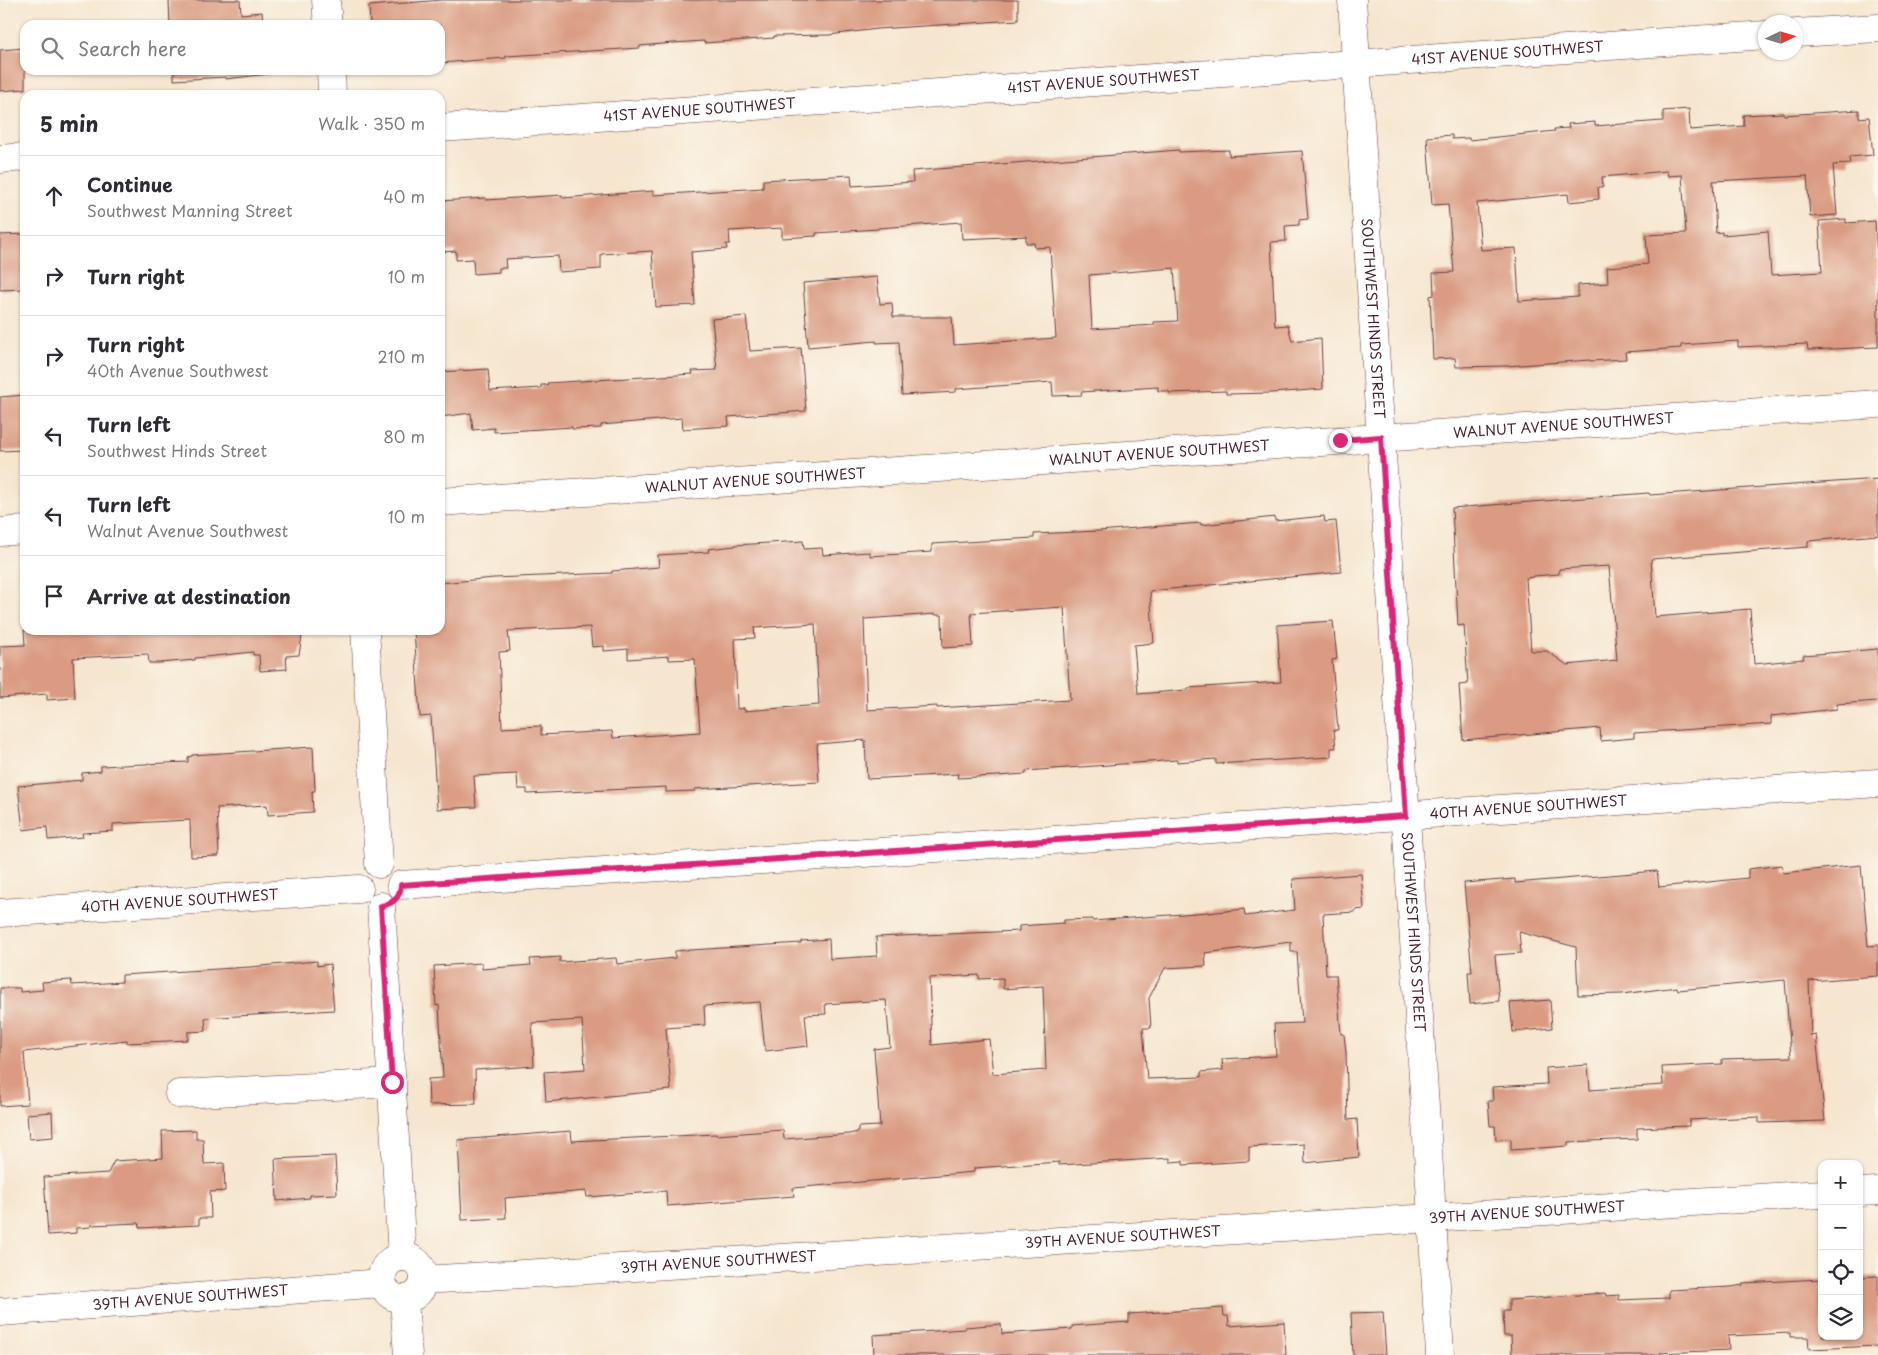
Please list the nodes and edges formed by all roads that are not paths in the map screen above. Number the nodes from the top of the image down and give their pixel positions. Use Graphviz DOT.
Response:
graph roads {
  1 [pos="326,0"];
  2 [pos="1352,0"];
  3 [pos="328,20"];
  4 [pos="1878,28"];
  5 [pos="1803,33"];
  6 [pos="1758,36"];
  7 [pos="1356,63"];
  8 [pos="331,75"];
  9 [pos="332,90"];
  10 [pos="445,128"];
  11 [pos="20,157"];
  12 [pos="0,159"];
  13 [pos="1878,404"];
  14 [pos="1381,437"];
  15 [pos="445,502"];
  16 [pos="20,530"];
  17 [pos="0,532"];
  18 [pos="365,635"];
  19 [pos="1878,783"];
  20 [pos="1406,816"];
  21 [pos="379,864"];
  22 [pos="401,885"];
  23 [pos="360,889"];
  24 [pos="381,906"];
  25 [pos="0,913"];
  26 [pos="392,1082"];
  27 [pos="179,1094"];
  28 [pos="1878,1191"];
  29 [pos="1863,1192"];
  30 [pos="1818,1194"];
  31 [pos="1432,1218"];
  32 [pos="402,1257"];
  33 [pos="424,1280"];
  34 [pos="382,1283"];
  35 [pos="404,1300"];
  36 [pos="0,1312"];
  37 [pos="408,1355"];
  38 [pos="1440,1355"];
  1 -- 3 [label="street"];
  2 -- 7 [label="street, SOUTHWEST HINDS STREET"];
  4 -- 5 [label="street"];
  6 -- 7 [label="street, 41ST AVENUE SOUTHWEST"];
  7 -- 10 [label="street, 41ST AVENUE SOUTHWEST"];
  7 -- 14 [label="street, SOUTHWEST HINDS STREET"];
  8 -- 9 [label="street"];
  11 -- 12 [label="street"];
  13 -- 14 [label="street, WALNUT AVENUE SOUTHWEST"];
  14 -- 15 [label="street, WALNUT AVENUE SOUTHWEST"];
  14 -- 20 [label="street, SOUTHWEST HINDS STREET"];
  16 -- 17 [label="street"];
  18 -- 21 [label="street"];
  19 -- 20 [label="street, 40TH AVENUE SOUTHWEST"];
  20 -- 22 [label="street, 40TH AVENUE SOUTHWEST"];
  20 -- 31 [label="street, SOUTHWEST HINDS STREET"];
  21 -- 22 [label="street"];
  21 -- 23 [label="street"];
  22 -- 24 [label="street"];
  23 -- 24 [label="street"];
  23 -- 25 [label="street, 40TH AVENUE SOUTHWEST"];
  24 -- 26 [label="street"];
  26 -- 27 [label="street"];
  26 -- 32 [label="street"];
  28 -- 29 [label="street"];
  30 -- 31 [label="street, 39TH AVENUE SOUTHWEST"];
  31 -- 33 [label="street, 39TH AVENUE SOUTHWEST"];
  31 -- 38 [label="street, SOUTHWEST HINDS STREET"];
  32 -- 33 [label="street"];
  32 -- 34 [label="street"];
  33 -- 35 [label="street"];
  34 -- 35 [label="street"];
  34 -- 36 [label="street, 39TH AVENUE SOUTHWEST"];
  35 -- 37 [label="street"];
}
